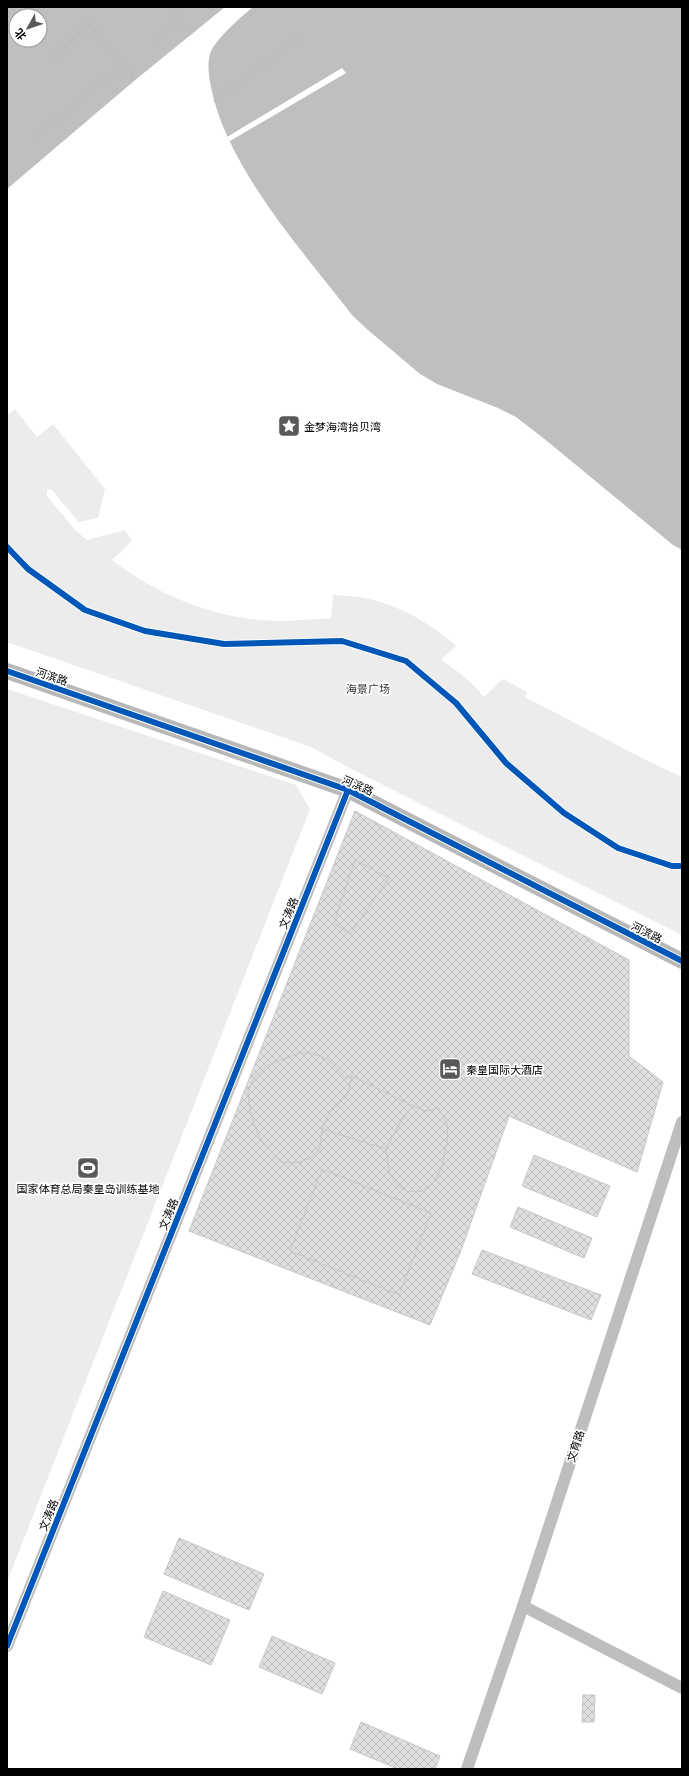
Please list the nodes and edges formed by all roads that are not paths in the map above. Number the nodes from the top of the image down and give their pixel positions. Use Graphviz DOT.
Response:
graph roads {
  1 [pos="7,671"];
  2 [pos="348,790"];
  3 [pos="682,961"];
  4 [pos="682,1122"];
  5 [pos="523,1606"];
  6 [pos="7,1646"];
  7 [pos="682,1688"];
  8 [pos="467,1769"];
  1 -- 2 [label="street, 河滨路"];
  2 -- 3 [label="street, 河滨路"];
  2 -- 6 [label="street, 文涛路"];
  4 -- 5 [label="street, 文育路"];
  5 -- 7 [label="street"];
  5 -- 8 [label="street, 文育路"];
}
